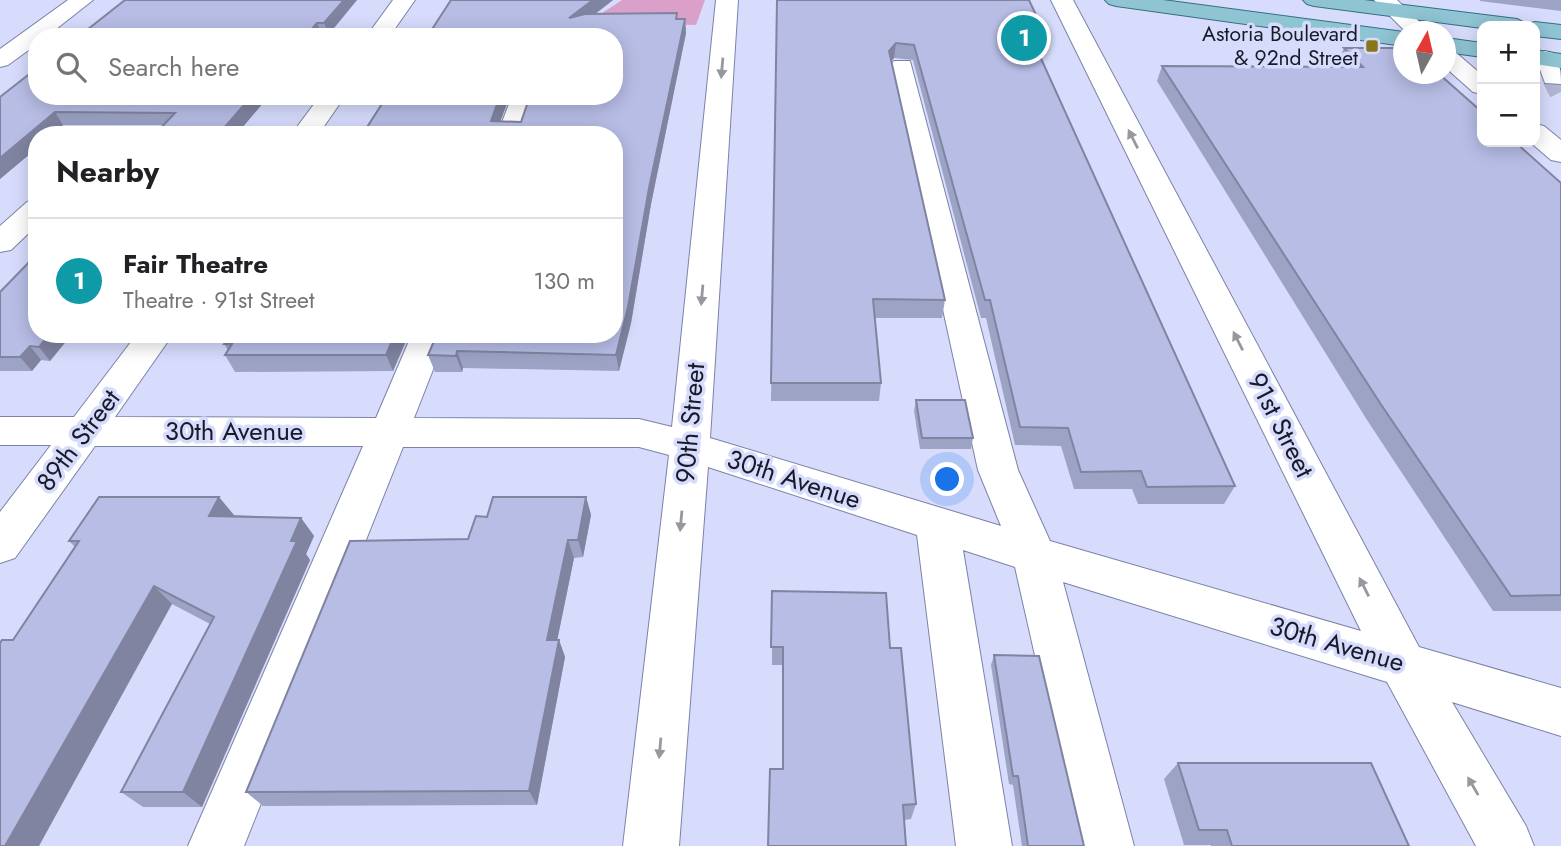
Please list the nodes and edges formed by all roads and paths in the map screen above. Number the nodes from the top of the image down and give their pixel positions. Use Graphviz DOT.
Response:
graph roads {
  1 [pos="82,0"];
  2 [pos="404,0"];
  3 [pos="727,0"];
  4 [pos="1062,0"];
  5 [pos="1116,0"];
  6 [pos="1314,0"];
  7 [pos="1391,5"];
  8 [pos="1408,21"];
  9 [pos="1487,21"];
  10 [pos="44,28"];
  11 [pos="384,28"];
  12 [pos="1540,30"];
  13 [pos="1561,32"];
  14 [pos="1393,37"];
  15 [pos="28,40"];
  16 [pos="1456,46"];
  17 [pos="1477,49"];
  18 [pos="0,60"];
  19 [pos="1456,65"];
  20 [pos="902,66"];
  21 [pos="1479,84"];
  22 [pos="326,105"];
  23 [pos="522,105"];
  24 [pos="310,126"];
  25 [pos="514,126"];
  26 [pos="1540,136"];
  27 [pos="1561,154"];
  28 [pos="28,217"];
  29 [pos="0,243"];
  30 [pos="149,343"];
  31 [pos="425,343"];
  32 [pos="390,430"];
  33 [pos="0,431"];
  34 [pos="85,431"];
  35 [pos="689,446"];
  36 [pos="937,524"];
  37 [pos="0,545"];
  38 [pos="1034,555"];
  39 [pos="1402,663"];
  40 [pos="1561,712"];
  41 [pos="216,846"];
  42 [pos="651,846"];
  43 [pos="984,846"];
  44 [pos="1106,846"];
  45 [pos="1506,846"];
  1 -- 10 [label="street"];
  2 -- 11 [label="street"];
  3 -- 35 [label="street, 90th Street, one-way"];
  39 -- 4 [label="street, 91st Street, one-way"];
  5 -- 14 [label="main road"];
  6 -- 7 [label="main road"];
  7 -- 8 [label="street"];
  7 -- 9 [label="main road"];
  12 -- 13 [label="main road"];
  15 -- 18 [label="street"];
  16 -- 17 [label="main road"];
  19 -- 21 [label="street"];
  20 -- 38 [label="street"];
  22 -- 24 [label="street"];
  23 -- 25 [label="street"];
  26 -- 27 [label="street"];
  28 -- 29 [label="street"];
  30 -- 34 [label="street, 89th Street"];
  31 -- 32 [label="street"];
  32 -- 34 [label="street, 30th Avenue"];
  32 -- 35 [label="street, 30th Avenue"];
  32 -- 41 [label="street"];
  33 -- 34 [label="street, 30th Avenue"];
  34 -- 37 [label="street, 89th Street"];
  35 -- 36 [label="street, 30th Avenue"];
  35 -- 42 [label="street, 90th Street, one-way"];
  36 -- 38 [label="street, 30th Avenue"];
  36 -- 43 [label="street"];
  38 -- 39 [label="street, 30th Avenue"];
  38 -- 44 [label="street"];
  39 -- 40 [label="street, 30th Avenue"];
  45 -- 39 [label="street, 91st Street, one-way"];
}
